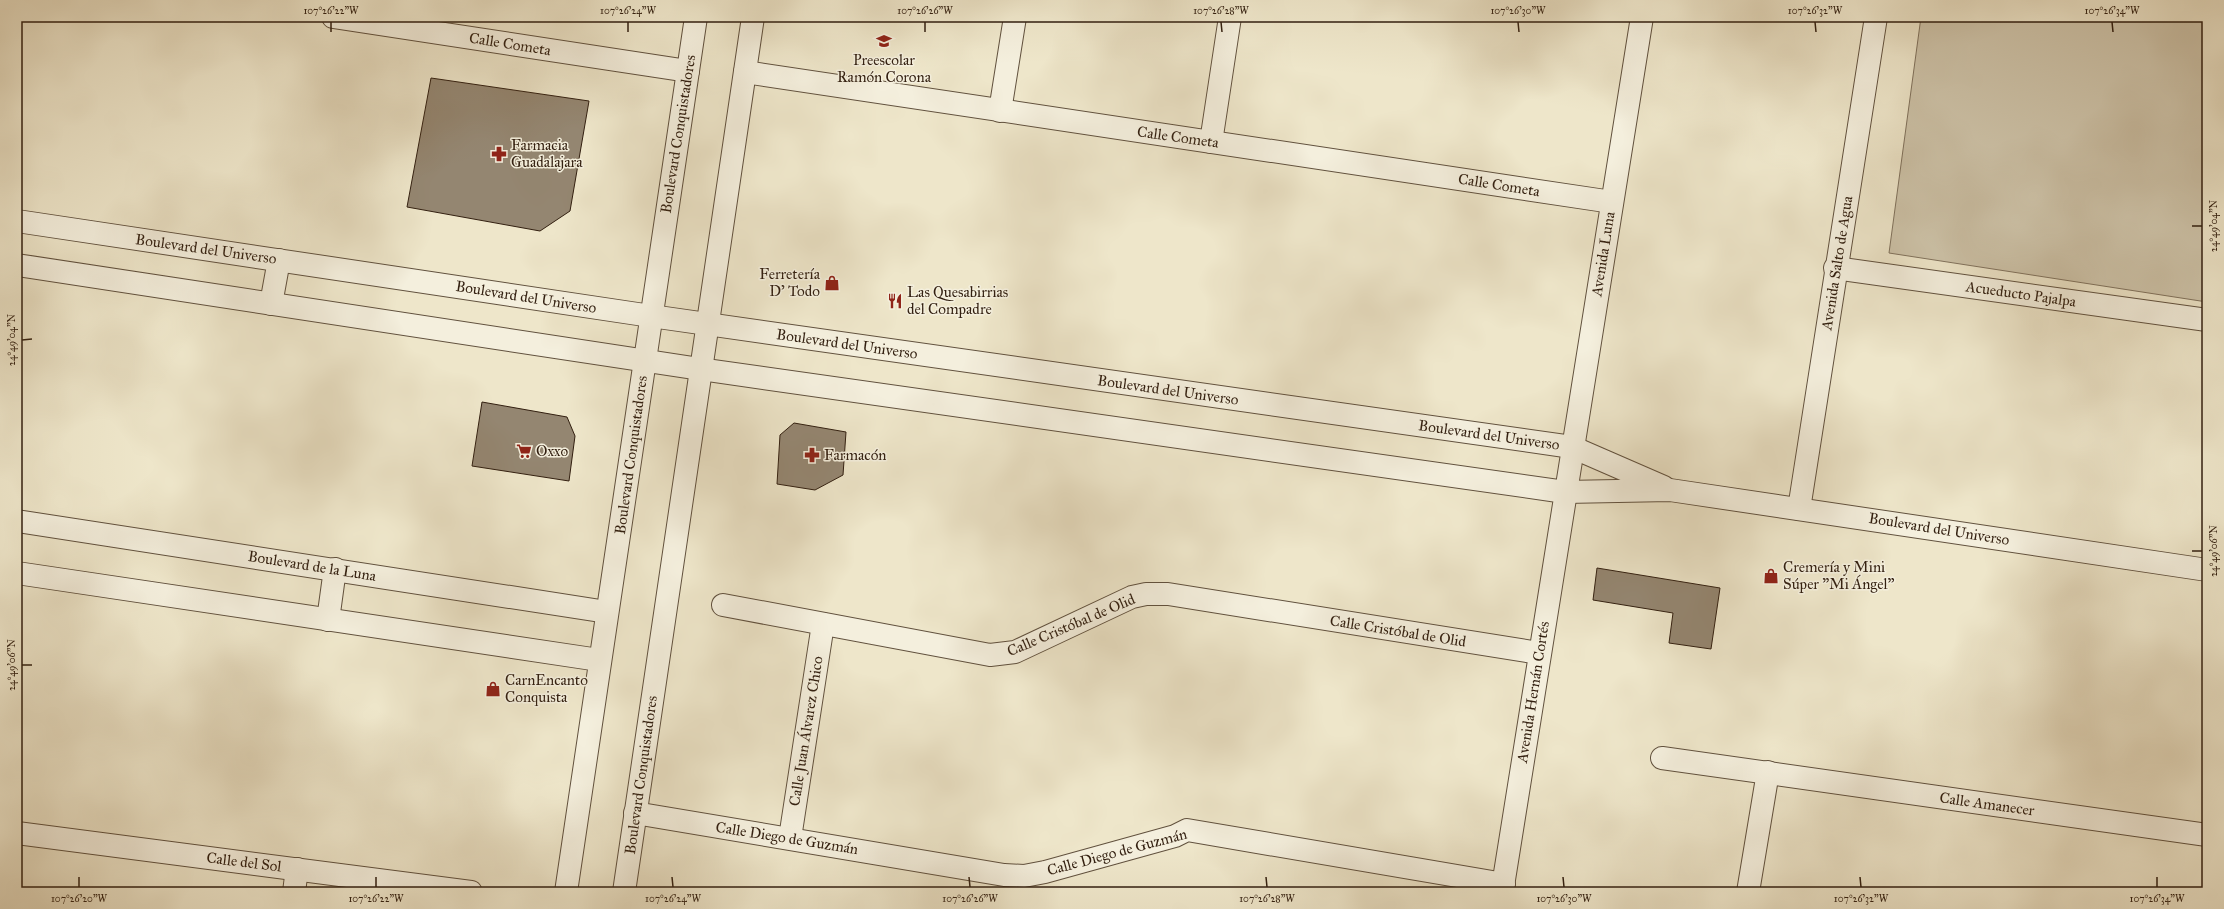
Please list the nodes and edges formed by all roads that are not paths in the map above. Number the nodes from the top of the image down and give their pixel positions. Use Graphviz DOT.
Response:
graph roads {
  1 [pos="333,17"];
  2 [pos="696,17"];
  3 [pos="753,17"];
  4 [pos="1015,17"];
  5 [pos="1230,17"];
  6 [pos="1642,17"];
  7 [pos="1876,17"];
  8 [pos="688,71"];
  9 [pos="745,72"];
  10 [pos="1000,111"];
  11 [pos="1211,142"];
  12 [pos="1612,202"];
  13 [pos="17,221"];
  14 [pos="279,260"];
  15 [pos="17,266"];
  16 [pos="1836,268"];
  17 [pos="271,304"];
  18 [pos="651,316"];
  19 [pos="2207,320"];
  20 [pos="707,324"];
  21 [pos="644,361"];
  22 [pos="700,369"];
  23 [pos="1572,447"];
  24 [pos="1670,490"];
  25 [pos="1565,492"];
  26 [pos="1799,508"];
  27 [pos="17,521"];
  28 [pos="335,570"];
  29 [pos="2207,570"];
  30 [pos="17,573"];
  31 [pos="723,605"];
  32 [pos="607,612"];
  33 [pos="328,620"];
  34 [pos="823,624"];
  35 [pos="1539,653"];
  36 [pos="599,660"];
  37 [pos="1662,758"];
  38 [pos="1768,772"];
  39 [pos="635,813"];
  40 [pos="17,833"];
  41 [pos="2207,835"];
  42 [pos="790,838"];
  43 [pos="298,870"];
  44 [pos="1503,888"];
  45 [pos="294,892"];
  46 [pos="471,892"];
  47 [pos="566,892"];
  48 [pos="624,892"];
  49 [pos="1748,892"];
  1 -- 8 [label="street, Calle Cometa"];
  2 -- 8 [label="street, Boulevard Conquistadores"];
  3 -- 9 [label="street, Boulevard Conquistadores"];
  4 -- 10 [label="street"];
  5 -- 11 [label="street"];
  6 -- 12 [label="street, Avenida Luna"];
  7 -- 16 [label="street, Avenida Salto de Agua"];
  8 -- 18 [label="street, Boulevard Conquistadores"];
  9 -- 10 [label="street, Calle Cometa"];
  9 -- 20 [label="street, Boulevard Conquistadores"];
  10 -- 11 [label="street, Calle Cometa"];
  11 -- 12 [label="street, Calle Cometa"];
  12 -- 23 [label="street, Avenida Luna"];
  13 -- 14 [label="street, Boulevard del Universo"];
  14 -- 17 [label="street"];
  14 -- 18 [label="street, Boulevard del Universo"];
  15 -- 17 [label="street, Boulevard del Universo"];
  16 -- 19 [label="street, Acueducto Pajalpa"];
  16 -- 26 [label="street, Avenida Salto de Agua"];
  17 -- 21 [label="street, Boulevard del Universo"];
  18 -- 20 [label="street, Boulevard del Universo"];
  18 -- 21 [label="street, Boulevard Conquistadores"];
  20 -- 22 [label="street, Boulevard Conquistadores"];
  20 -- 23 [label="street, Boulevard del Universo"];
  21 -- 22 [label="street, Boulevard del Universo"];
  21 -- 32 [label="street, Boulevard Conquistadores"];
  22 -- 25 [label="street, Boulevard del Universo"];
  22 -- 39 [label="street, Boulevard Conquistadores"];
  23 -- 24 [label="street, Boulevard del Universo"];
  23 -- 25 [label="street, Avenida Luna"];
  24 -- 25 [label="street, Boulevard del Universo"];
  24 -- 26 [label="street, Boulevard del Universo"];
  25 -- 35 [label="street, Avenida Hernán Cortés"];
  26 -- 29 [label="street, Boulevard del Universo"];
  27 -- 28 [label="street, Boulevard de la Luna"];
  28 -- 32 [label="street, Boulevard de la Luna"];
  28 -- 33 [label="street"];
  30 -- 33 [label="street"];
  31 -- 34 [label="street, Calle Cristóbal de Olid"];
  32 -- 36 [label="street, Boulevard Conquistadores"];
  33 -- 36 [label="street"];
  34 -- 35 [label="street, Calle Cristóbal de Olid"];
  34 -- 42 [label="street, Calle Juan Álvarez Chico"];
  35 -- 44 [label="street, Avenida Hernán Cortés"];
  36 -- 47 [label="street, Boulevard Conquistadores"];
  37 -- 38 [label="street, Calle Amanecer"];
  38 -- 41 [label="street, Calle Amanecer"];
  38 -- 49 [label="street"];
  39 -- 42 [label="street, Calle Diego de Guzmán"];
  39 -- 48 [label="street, Boulevard Conquistadores"];
  40 -- 43 [label="street, Calle del Sol"];
  42 -- 44 [label="street, Calle Diego de Guzmán"];
  43 -- 45 [label="street"];
  43 -- 46 [label="street, Calle del Sol"];
}
